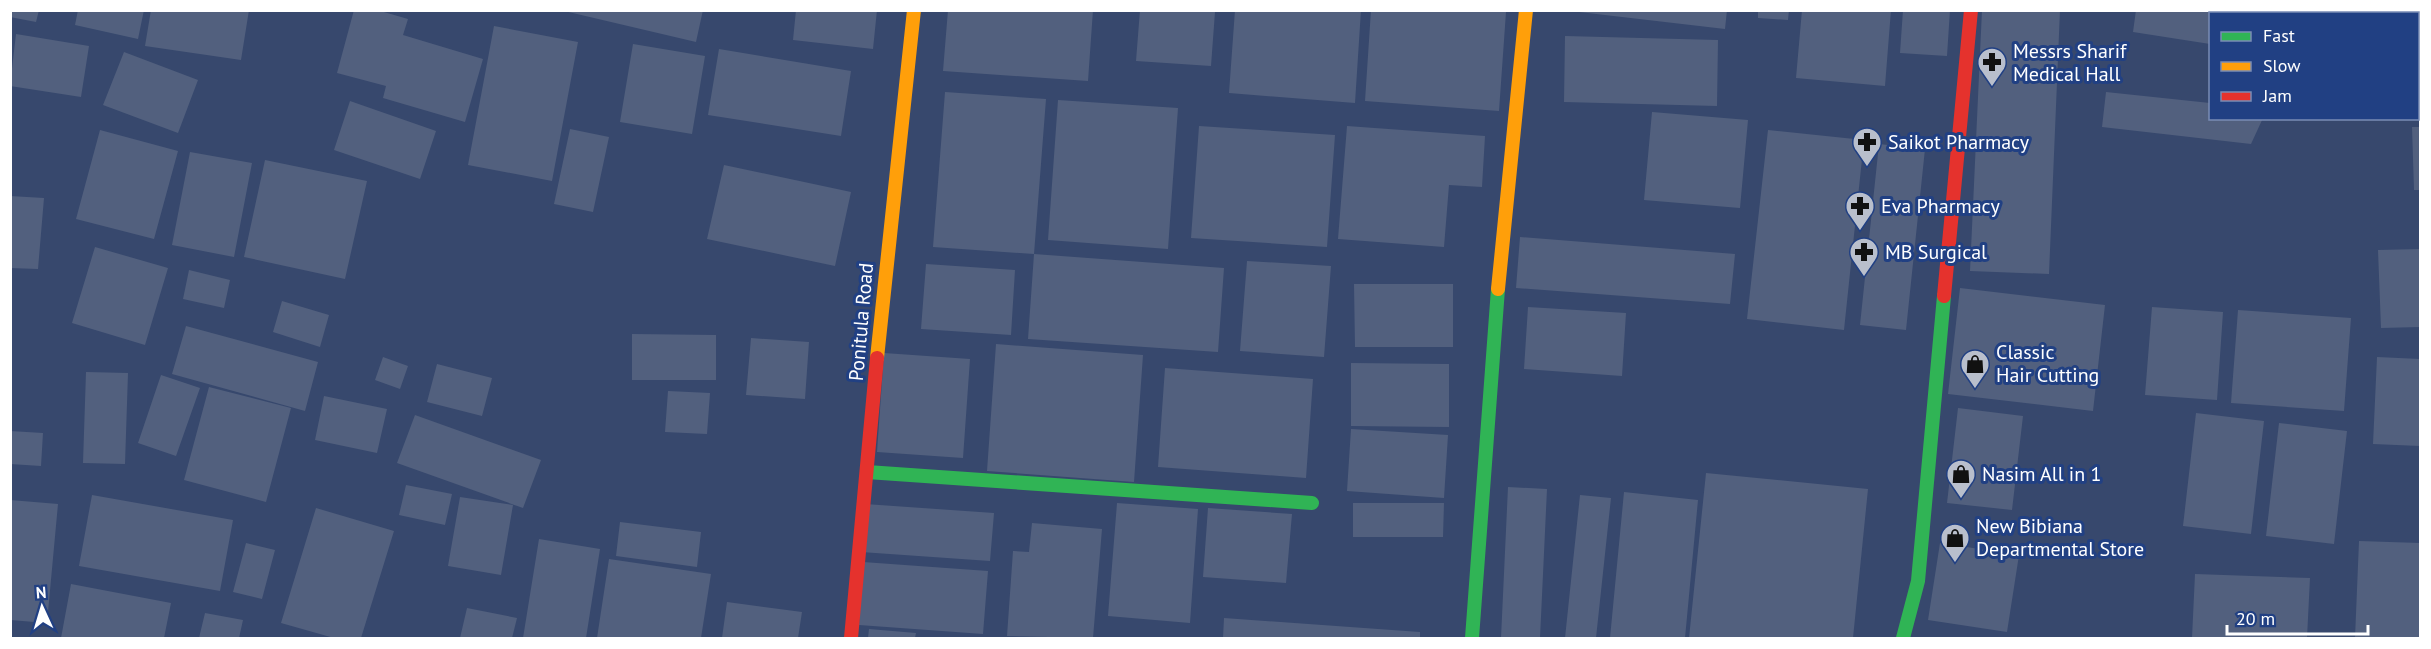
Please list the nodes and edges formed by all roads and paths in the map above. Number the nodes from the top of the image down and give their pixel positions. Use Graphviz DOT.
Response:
graph roads {
  1 [pos="914,10"];
  2 [pos="1526,10"];
  3 [pos="1971,10"];
  4 [pos="867,472"];
  5 [pos="1312,503"];
  6 [pos="851,639"];
  7 [pos="1472,639"];
  8 [pos="1903,639"];
  1 -- 4 [label="street, Ponitula Road"];
  2 -- 7 [label="street"];
  3 -- 8 [label="street"];
  4 -- 5 [label="street"];
  4 -- 6 [label="street, Ponitula Road"];
}
